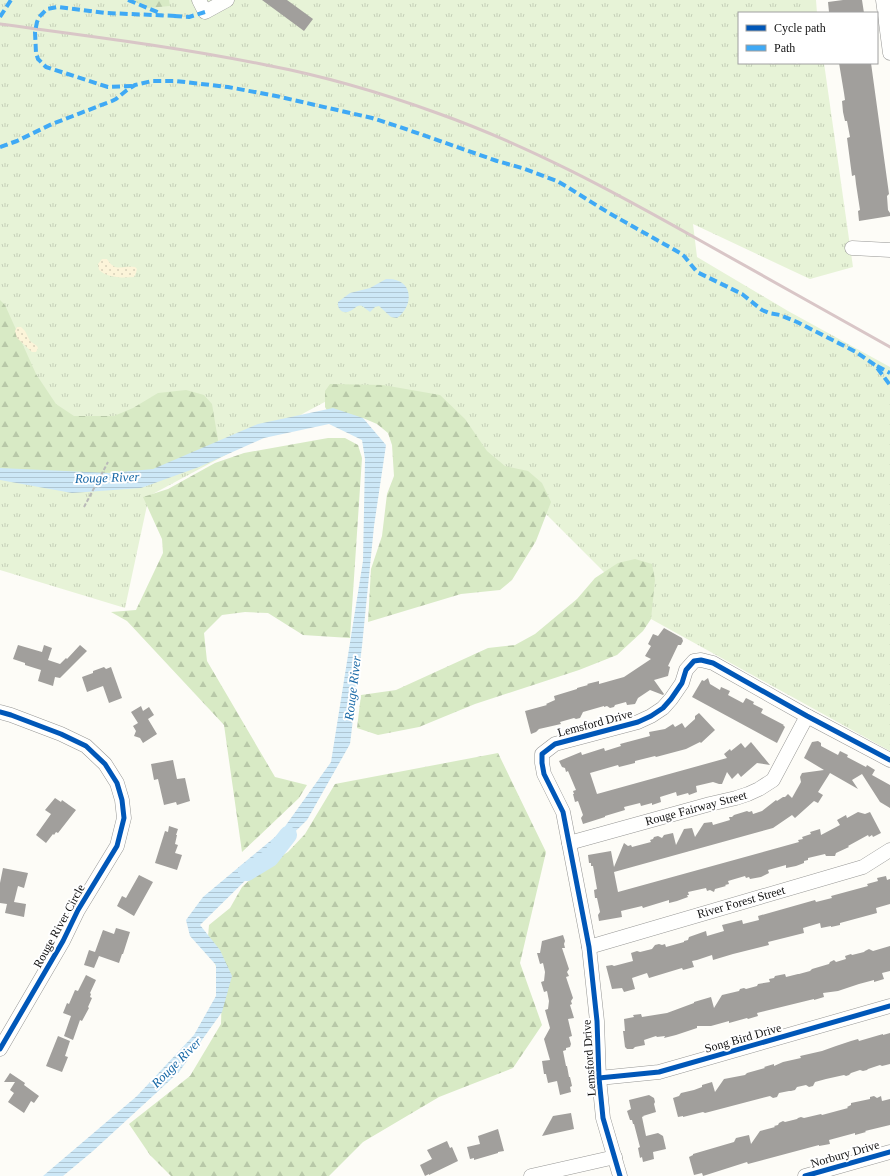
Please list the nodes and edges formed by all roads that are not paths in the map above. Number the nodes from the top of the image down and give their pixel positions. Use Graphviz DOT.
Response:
graph roads {
  1 [pos="198,0"];
  2 [pos="227,0"];
  3 [pos="883,0"];
  4 [pos="890,53"];
  5 [pos="852,248"];
  6 [pos="890,250"];
  7 [pos="0,712"];
  8 [pos="807,716"];
  9 [pos="890,760"];
  10 [pos="569,843"];
  11 [pos="890,850"];
  12 [pos="589,947"];
  13 [pos="890,1006"];
  14 [pos="0,1049"];
  15 [pos="600,1078"];
  16 [pos="890,1152"];
  17 [pos="615,1157"];
  18 [pos="531,1176"];
  19 [pos="620,1176"];
  20 [pos="805,1176"];
  1 -- 2 [label="street"];
  3 -- 4 [label="street"];
  5 -- 6 [label="street"];
  7 -- 14 [label="street, Rouge River Circle"];
  8 -- 9 [label="street, Lemsford Drive"];
  8 -- 10 [label="street, Rouge Fairway Street"];
  8 -- 10 [label="street, Lemsford Drive"];
  10 -- 12 [label="street, Lemsford Drive"];
  11 -- 12 [label="street, River Forest Street"];
  12 -- 15 [label="street, Lemsford Drive"];
  13 -- 15 [label="street, Song Bird Drive"];
  15 -- 17 [label="street, Lemsford Drive"];
  16 -- 20 [label="street, Norbury Drive"];
  17 -- 18 [label="street"];
  17 -- 19 [label="street, Lemsford Drive"];
}
